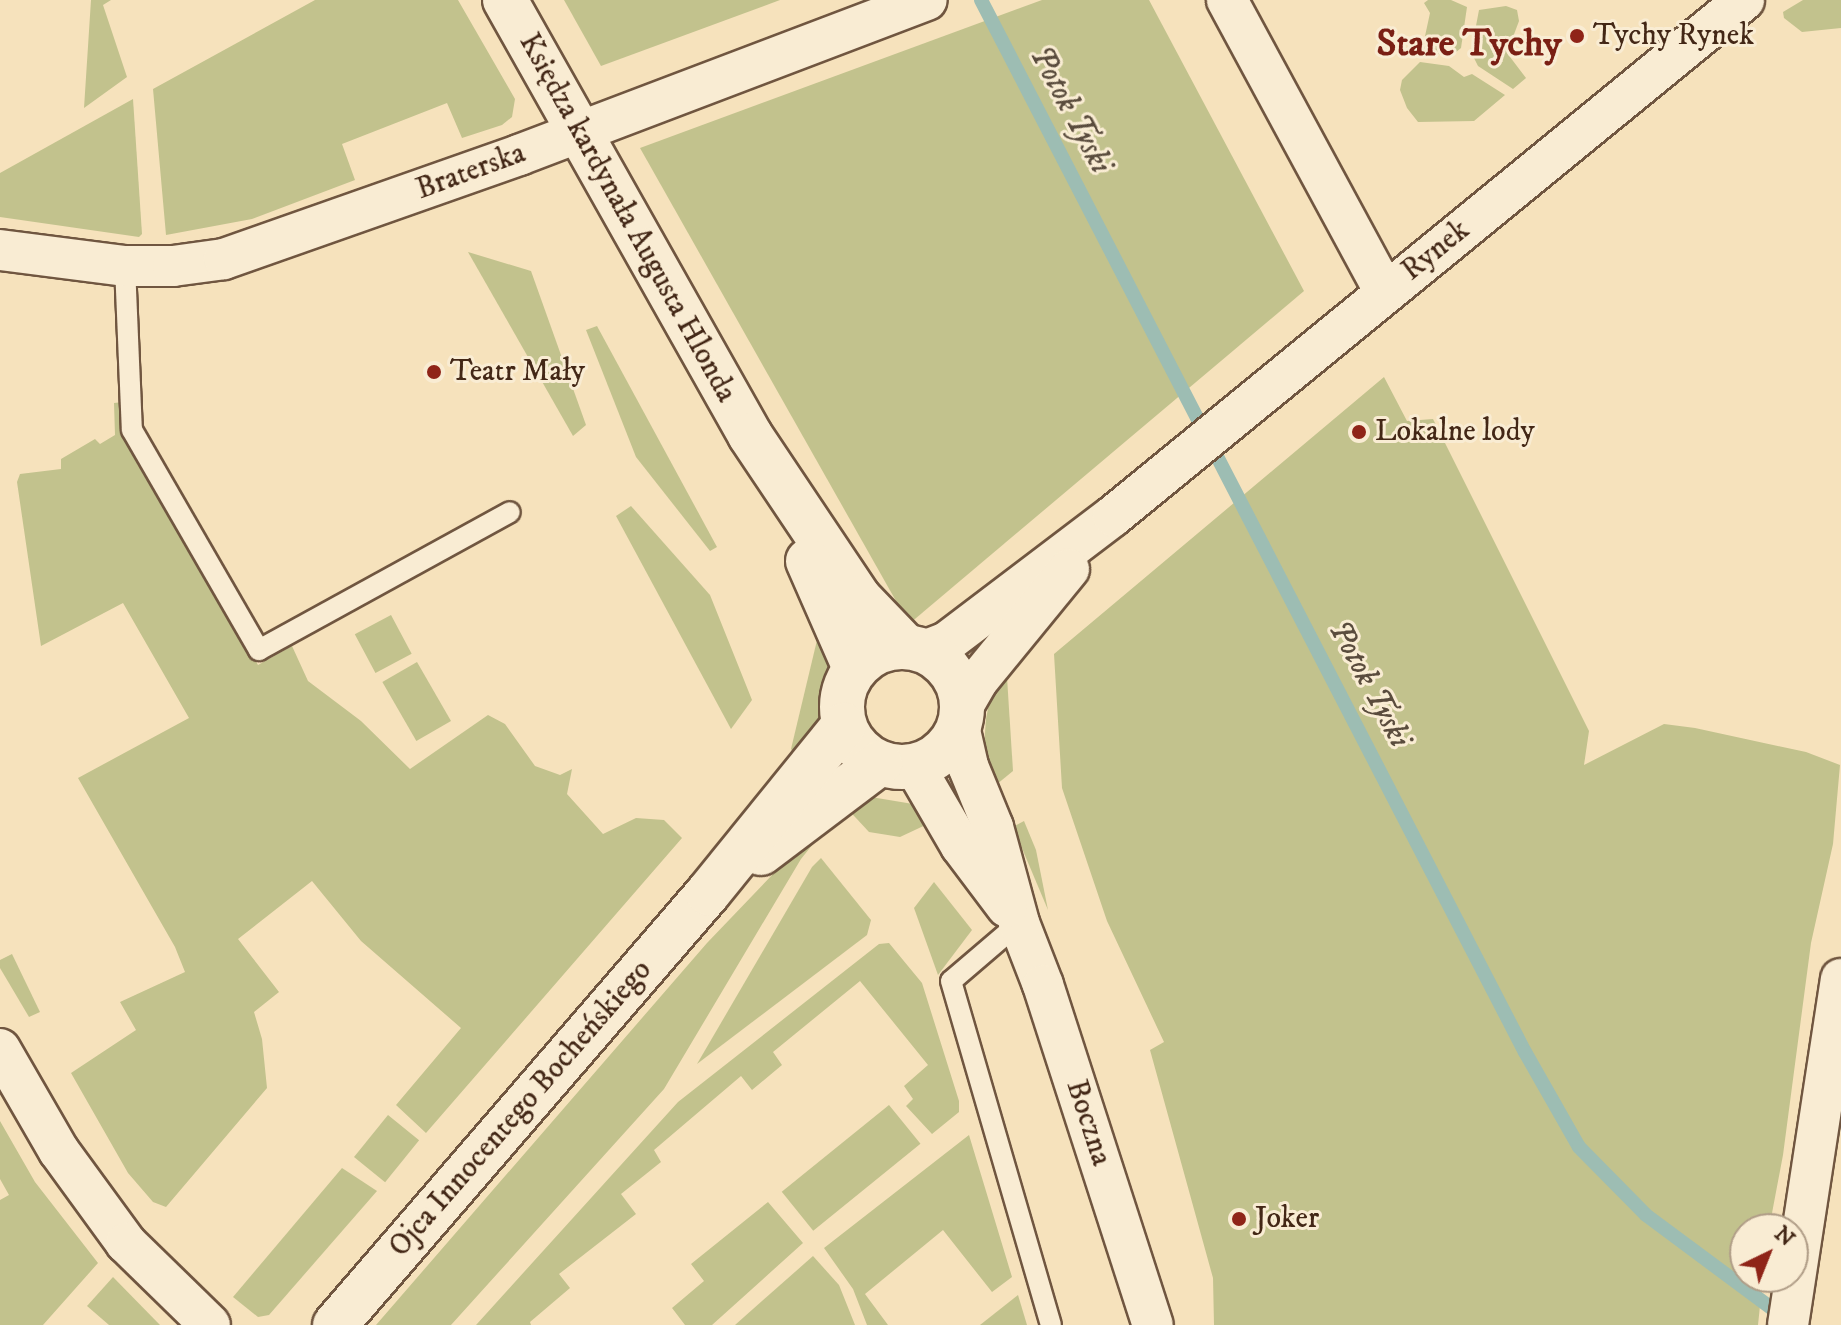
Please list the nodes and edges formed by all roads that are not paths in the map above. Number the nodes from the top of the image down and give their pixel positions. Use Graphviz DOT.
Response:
graph roads {
  1 [pos="505,0"];
  2 [pos="1227,0"];
  3 [pos="1744,0"];
  4 [pos="923,2"];
  5 [pos="577,133"];
  6 [pos="0,250"];
  7 [pos="125,266"];
  8 [pos="1385,292"];
  9 [pos="750,435"];
  10 [pos="510,512"];
  11 [pos="1113,516"];
  12 [pos="915,649"];
  13 [pos="855,668"];
  14 [pos="960,717"];
  15 [pos="844,725"];
  16 [pos="897,765"];
  17 [pos="708,893"];
  18 [pos="1019,923"];
  19 [pos="1841,979"];
  20 [pos="0,1049"];
  21 [pos="1804,1213"];
  22 [pos="1792,1293"];
  23 [pos="210,1325"];
  24 [pos="335,1325"];
  25 [pos="1051,1325"];
  26 [pos="1153,1325"];
  27 [pos="1788,1325"];
  1 -- 5 [label="street, Księdza kardynała Augusta Hlonda"];
  2 -- 8 [label="street, Rynek"];
  3 -- 8 [label="street, Rynek"];
  4 -- 5 [label="street, Braterska"];
  5 -- 7 [label="street, Braterska"];
  5 -- 9 [label="street, Księdza kardynała Augusta Hlonda"];
  6 -- 7 [label="street, Braterska"];
  7 -- 10 [label="lane"];
  8 -- 11 [label="street"];
  9 -- 12 [label="street, Księdza kardynała Augusta Hlonda"];
  9 -- 13 [label="street, Księdza kardynała Augusta Hlonda"];
  11 -- 12 [label="street"];
  11 -- 14 [label="street"];
  12 -- 13 [label="street"];
  12 -- 14 [label="street"];
  13 -- 15 [label="street"];
  14 -- 16 [label="street"];
  14 -- 18 [label="street, Boczna"];
  15 -- 16 [label="street"];
  15 -- 17 [label="street, Ojca Innocentego Bocheńskiego"];
  16 -- 17 [label="street, Ojca Innocentego Bocheńskiego"];
  16 -- 18 [label="street, Boczna"];
  17 -- 24 [label="street, Ojca Innocentego Bocheńskiego"];
  18 -- 25 [label="lane"];
  18 -- 26 [label="street, Boczna"];
  19 -- 21 [label="street"];
  20 -- 23 [label="street"];
  22 -- 27 [label="street"];
}
